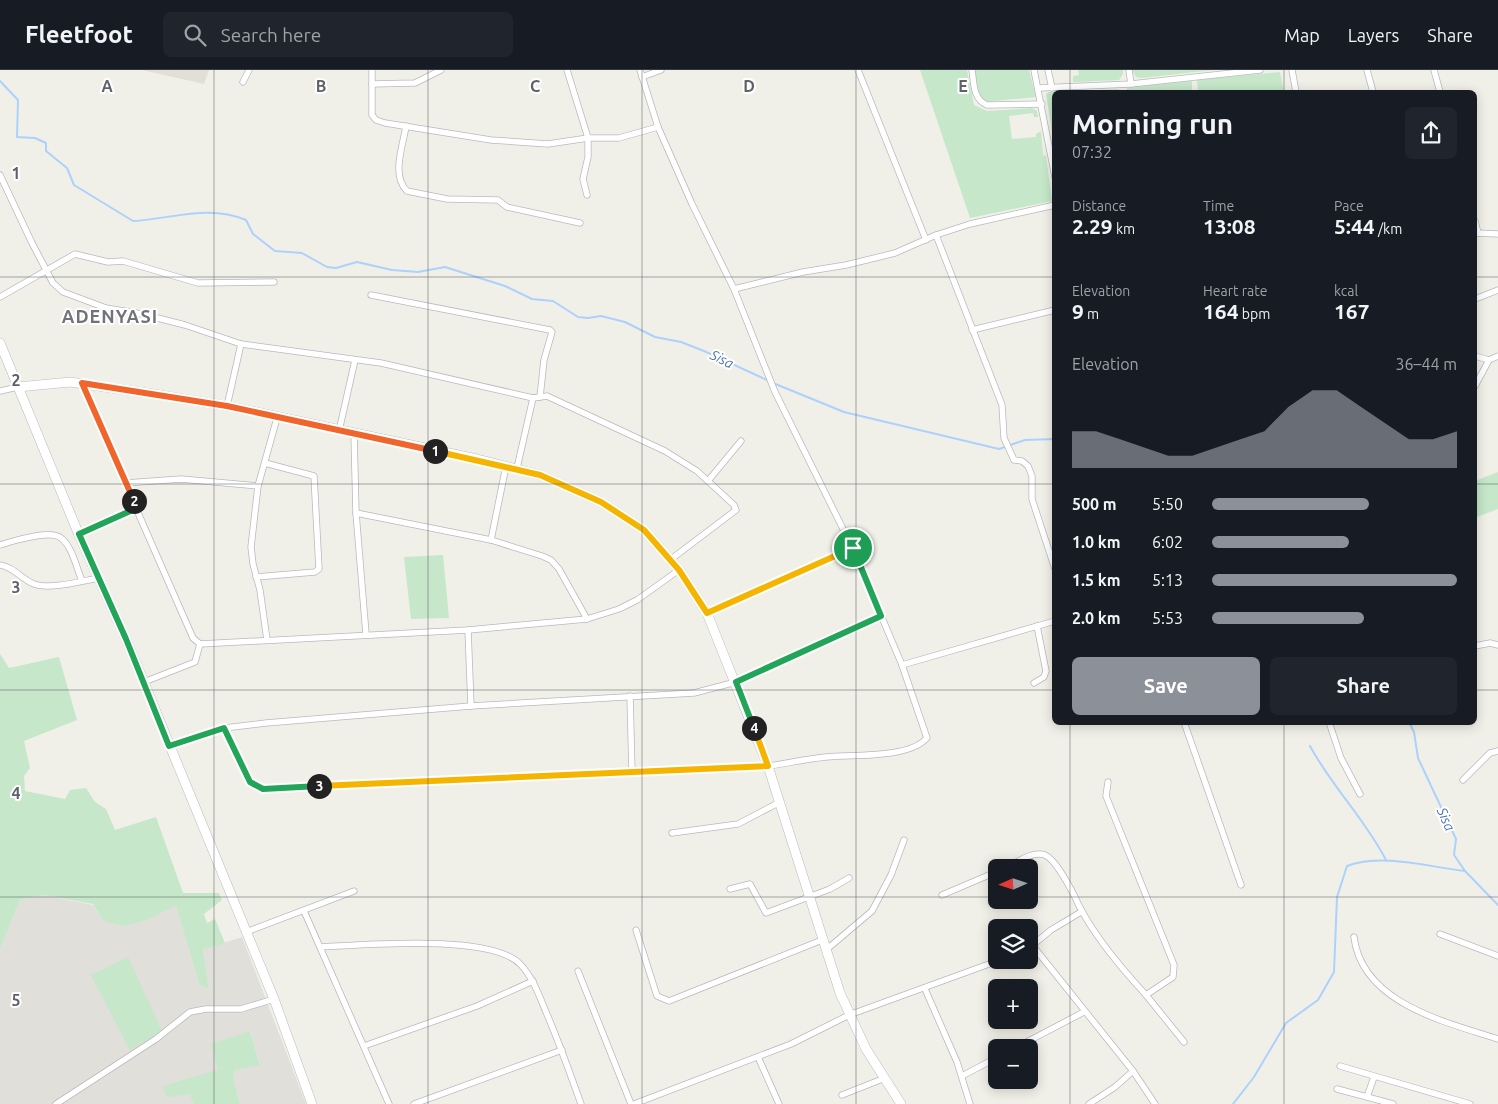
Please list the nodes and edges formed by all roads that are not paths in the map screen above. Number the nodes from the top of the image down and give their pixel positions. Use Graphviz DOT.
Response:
graph roads {
  1 [pos="249,70"];
  2 [pos="372,70"];
  3 [pos="442,70"];
  4 [pos="567,70"];
  5 [pos="640,70"];
  6 [pos="661,70"];
  7 [pos="858,70"];
  8 [pos="972,70"];
  9 [pos="1034,70"];
  10 [pos="1048,70"];
  11 [pos="1128,70"];
  12 [pos="1260,70"];
  13 [pos="1292,70"];
  14 [pos="1367,70"];
  15 [pos="1434,70"];
  16 [pos="642,77"];
  17 [pos="243,82"];
  18 [pos="372,84"];
  19 [pos="1131,84"];
  20 [pos="1039,88"];
  21 [pos="1052,88"];
  22 [pos="1296,90"];
  23 [pos="1372,90"];
  24 [pos="1439,90"];
  25 [pos="1042,104"];
  26 [pos="406,126"];
  27 [pos="658,126"];
  28 [pos="588,138"];
  29 [pos="1052,160"];
  30 [pos="0,175"];
  31 [pos="588,196"];
  32 [pos="1052,206"];
  33 [pos="580,223"];
  34 [pos="1477,233"];
  35 [pos="1498,234"];
  36 [pos="936,235"];
  37 [pos="926,240"];
  38 [pos="47,270"];
  39 [pos="274,282"];
  40 [pos="734,289"];
  41 [pos="1498,290"];
  42 [pos="371,295"];
  43 [pos="0,297"];
  44 [pos="1477,298"];
  45 [pos="1052,311"];
  46 [pos="972,330"];
  47 [pos="0,343"];
  48 [pos="241,344"];
  49 [pos="1498,356"];
  50 [pos="1477,357"];
  51 [pos="354,360"];
  52 [pos="1489,360"];
  53 [pos="1477,382"];
  54 [pos="82,383"];
  55 [pos="18,387"];
  56 [pos="0,391"];
  57 [pos="540,397"];
  58 [pos="533,398"];
  59 [pos="227,406"];
  60 [pos="277,418"];
  61 [pos="339,431"];
  62 [pos="354,434"];
  63 [pos="741,441"];
  64 [pos="265,463"];
  65 [pos="506,466"];
  66 [pos="517,468"];
  67 [pos="708,481"];
  68 [pos="126,483"];
  69 [pos="258,486"];
  70 [pos="137,508"];
  71 [pos="356,513"];
  72 [pos="79,534"];
  73 [pos="491,540"];
  74 [pos="0,545"];
  75 [pos="853,548"];
  76 [pos="670,560"];
  77 [pos="1052,560"];
  78 [pos="0,566"];
  79 [pos="679,570"];
  80 [pos="99,578"];
  81 [pos="256,578"];
  82 [pos="82,581"];
  83 [pos="707,613"];
  84 [pos="881,616"];
  85 [pos="587,619"];
  86 [pos="1052,622"];
  87 [pos="1037,626"];
  88 [pos="468,630"];
  89 [pos="366,634"];
  90 [pos="267,640"];
  91 [pos="200,644"];
  92 [pos="1477,645"];
  93 [pos="1498,645"];
  94 [pos="902,665"];
  95 [pos="144,682"];
  96 [pos="736,682"];
  97 [pos="1034,683"];
  98 [pos="630,696"];
  99 [pos="471,706"];
  100 [pos="1185,725"];
  101 [pos="1330,725"];
  102 [pos="224,728"];
  103 [pos="169,746"];
  104 [pos="1498,751"];
  105 [pos="768,766"];
  106 [pos="632,772"];
  107 [pos="1463,780"];
  108 [pos="1108,782"];
  109 [pos="1360,794"];
  110 [pos="780,802"];
  111 [pos="672,832"];
  112 [pos="904,840"];
  113 [pos="1024,859"];
  114 [pos="988,876"];
  115 [pos="849,878"];
  116 [pos="1241,885"];
  117 [pos="730,890"];
  118 [pos="354,891"];
  119 [pos="942,896"];
  120 [pos="808,898"];
  121 [pos="304,911"];
  122 [pos="1081,912"];
  123 [pos="636,930"];
  124 [pos="246,932"];
  125 [pos="1440,934"];
  126 [pos="1354,937"];
  127 [pos="822,940"];
  128 [pos="1038,941"];
  129 [pos="321,948"];
  130 [pos="826,950"];
  131 [pos="1038,956"];
  132 [pos="1498,956"];
  133 [pos="988,965"];
  134 [pos="578,971"];
  135 [pos="533,981"];
  136 [pos="925,989"];
  137 [pos="1146,995"];
  138 [pos="274,999"];
  139 [pos="1084,1012"];
  140 [pos="849,1015"];
  141 [pos="1033,1039"];
  142 [pos="1498,1039"];
  143 [pos="1184,1042"];
  144 [pos="364,1046"];
  145 [pos="562,1050"];
  146 [pos="758,1057"];
  147 [pos="988,1062"];
  148 [pos="1340,1066"];
  149 [pos="1132,1071"];
  150 [pos="962,1076"];
  151 [pos="1374,1077"];
  152 [pos="884,1078"];
  153 [pos="1337,1089"];
  154 [pos="842,1095"];
  155 [pos="1367,1097"];
  156 [pos="56,1104"];
  157 [pos="312,1104"];
  158 [pos="389,1104"];
  159 [pos="414,1104"];
  160 [pos="581,1104"];
  161 [pos="633,1104"];
  162 [pos="779,1104"];
  163 [pos="901,1104"];
  164 [pos="970,1104"];
  165 [pos="1089,1104"];
  166 [pos="1155,1104"];
  167 [pos="1393,1104"];
  168 [pos="1470,1104"];
  1 -- 17 [label="street"];
  2 -- 18 [label="street"];
  3 -- 18 [label="street"];
  4 -- 28 [label="street"];
  5 -- 16 [label="street"];
  6 -- 16 [label="street"];
  7 -- 37 [label="street"];
  8 -- 25 [label="street"];
  9 -- 20 [label="street"];
  10 -- 21 [label="street"];
  11 -- 19 [label="street"];
  12 -- 19 [label="street"];
  13 -- 22 [label="street"];
  14 -- 23 [label="street"];
  15 -- 24 [label="street"];
  16 -- 27 [label="street"];
  18 -- 26 [label="street"];
  19 -- 21 [label="street"];
  20 -- 21 [label="street"];
  20 -- 25 [label="street"];
  25 -- 29 [label="street"];
  26 -- 28 [label="street"];
  26 -- 33 [label="street"];
  27 -- 28 [label="street"];
  27 -- 40 [label="street"];
  28 -- 31 [label="street"];
  30 -- 38 [label="street"];
  32 -- 36 [label="street"];
  34 -- 35 [label="street"];
  36 -- 37 [label="street"];
  36 -- 46 [label="street"];
  37 -- 40 [label="street"];
  38 -- 39 [label="street"];
  38 -- 43 [label="street"];
  38 -- 48 [label="street"];
  40 -- 75 [label="street"];
  41 -- 44 [label="street"];
  42 -- 57 [label="street"];
  45 -- 46 [label="street"];
  46 -- 77 [label="street"];
  47 -- 55 [label="street"];
  48 -- 51 [label="street"];
  48 -- 59 [label="street"];
  49 -- 52 [label="street"];
  50 -- 52 [label="street"];
  51 -- 58 [label="street"];
  51 -- 61 [label="street"];
  52 -- 53 [label="street"];
  54 -- 55 [label="street"];
  54 -- 59 [label="street"];
  54 -- 68 [label="street"];
  55 -- 56 [label="street"];
  55 -- 72 [label="street"];
  57 -- 58 [label="street"];
  57 -- 67 [label="street"];
  58 -- 66 [label="street"];
  59 -- 60 [label="street"];
  60 -- 61 [label="street"];
  60 -- 64 [label="street"];
  61 -- 62 [label="street"];
  62 -- 65 [label="street"];
  62 -- 71 [label="street"];
  63 -- 67 [label="street"];
  64 -- 69 [label="street"];
  64 -- 81 [label="street"];
  65 -- 66 [label="street"];
  65 -- 73 [label="street"];
  66 -- 76 [label="street"];
  67 -- 76 [label="street"];
  68 -- 69 [label="street"];
  68 -- 70 [label="street"];
  69 -- 81 [label="street"];
  70 -- 72 [label="street"];
  70 -- 91 [label="street"];
  71 -- 73 [label="street"];
  71 -- 89 [label="street"];
  72 -- 80 [label="street"];
  73 -- 85 [label="street"];
  74 -- 82 [label="street"];
  75 -- 83 [label="street"];
  75 -- 84 [label="street"];
  76 -- 79 [label="street"];
  78 -- 82 [label="street"];
  79 -- 83 [label="street"];
  79 -- 85 [label="street"];
  80 -- 82 [label="street"];
  80 -- 95 [label="street"];
  81 -- 90 [label="street"];
  83 -- 96 [label="street"];
  84 -- 94 [label="street"];
  84 -- 96 [label="street"];
  85 -- 88 [label="street"];
  86 -- 87 [label="street"];
  87 -- 94 [label="street"];
  87 -- 97 [label="street"];
  88 -- 89 [label="street"];
  88 -- 99 [label="street"];
  89 -- 90 [label="street"];
  90 -- 91 [label="street"];
  91 -- 95 [label="street"];
  92 -- 93 [label="street"];
  94 -- 105 [label="street"];
  95 -- 103 [label="street"];
  96 -- 98 [label="street"];
  96 -- 105 [label="street"];
  98 -- 99 [label="street"];
  98 -- 106 [label="street"];
  99 -- 102 [label="street"];
  100 -- 116 [label="street"];
  101 -- 109 [label="street"];
  102 -- 103 [label="street"];
  102 -- 106 [label="street"];
  103 -- 124 [label="street"];
  104 -- 107 [label="street"];
  105 -- 106 [label="street"];
  105 -- 110 [label="street"];
  108 -- 137 [label="street"];
  110 -- 111 [label="street"];
  110 -- 120 [label="street"];
  112 -- 130 [label="street"];
  113 -- 122 [label="street"];
  114 -- 119 [label="street"];
  115 -- 120 [label="street"];
  117 -- 120 [label="street"];
  118 -- 121 [label="street"];
  120 -- 127 [label="street"];
  121 -- 124 [label="street"];
  121 -- 129 [label="street"];
  122 -- 128 [label="street"];
  122 -- 137 [label="street"];
  123 -- 127 [label="street"];
  124 -- 138 [label="street"];
  125 -- 132 [label="street"];
  126 -- 142 [label="street"];
  127 -- 130 [label="street"];
  129 -- 135 [label="street"];
  129 -- 144 [label="street"];
  130 -- 140 [label="street"];
  131 -- 139 [label="street"];
  133 -- 136 [label="street"];
  134 -- 161 [label="street"];
  135 -- 144 [label="street"];
  135 -- 145 [label="street"];
  136 -- 140 [label="street"];
  136 -- 150 [label="street"];
  137 -- 143 [label="street"];
  138 -- 156 [label="street"];
  138 -- 157 [label="street"];
  139 -- 141 [label="street"];
  139 -- 149 [label="street"];
  140 -- 146 [label="street"];
  140 -- 152 [label="street"];
  144 -- 158 [label="street"];
  145 -- 159 [label="street"];
  145 -- 160 [label="street"];
  146 -- 161 [label="street"];
  146 -- 162 [label="street"];
  147 -- 150 [label="street"];
  148 -- 151 [label="street"];
  149 -- 165 [label="street"];
  149 -- 166 [label="street"];
  150 -- 164 [label="street"];
  151 -- 155 [label="street"];
  151 -- 168 [label="street"];
  152 -- 154 [label="street"];
  152 -- 163 [label="street"];
  153 -- 155 [label="street"];
  155 -- 167 [label="street"];
}
